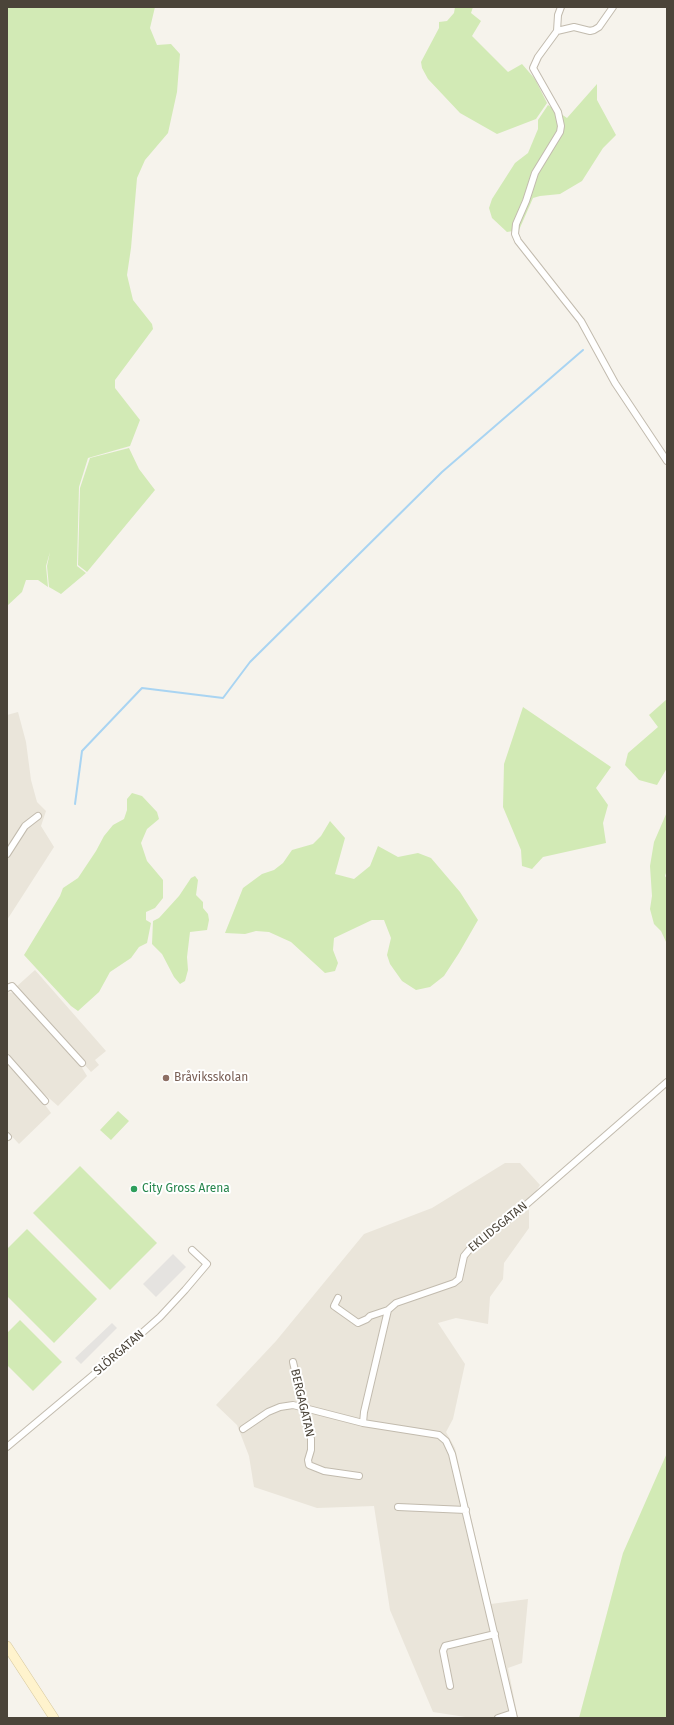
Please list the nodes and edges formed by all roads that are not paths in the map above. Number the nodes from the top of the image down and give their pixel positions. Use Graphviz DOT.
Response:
graph roads {
  1 [pos="561,7"];
  2 [pos="613,7"];
  3 [pos="557,31"];
  4 [pos="667,461"];
  5 [pos="38,816"];
  6 [pos="7,854"];
  7 [pos="7,988"];
  8 [pos="7,1058"];
  9 [pos="82,1063"];
  10 [pos="667,1082"];
  11 [pos="45,1101"];
  12 [pos="192,1250"];
  13 [pos="338,1298"];
  14 [pos="388,1310"];
  15 [pos="293,1362"];
  16 [pos="304,1408"];
  17 [pos="363,1423"];
  18 [pos="243,1429"];
  19 [pos="7,1447"];
  20 [pos="359,1476"];
  21 [pos="398,1507"];
  22 [pos="466,1510"];
  23 [pos="495,1634"];
  24 [pos="7,1646"];
  25 [pos="450,1686"];
  26 [pos="514,1716"];
  27 [pos="54,1718"];
  28 [pos="498,1718"];
  1 -- 3 [label="street"];
  2 -- 3 [label="street"];
  3 -- 4 [label="street"];
  5 -- 6 [label="street"];
  7 -- 9 [label="street"];
  8 -- 11 [label="street"];
  10 -- 14 [label="street, EKLIDSGATAN"];
  12 -- 19 [label="street, SLÖRGATAN"];
  13 -- 14 [label="street"];
  14 -- 17 [label="street"];
  15 -- 16 [label="street, BERGAGATAN"];
  16 -- 17 [label="street"];
  16 -- 18 [label="street"];
  16 -- 20 [label="street, BERGAGATAN"];
  17 -- 22 [label="street"];
  21 -- 22 [label="street"];
  22 -- 23 [label="street"];
  23 -- 25 [label="street"];
  23 -- 26 [label="street"];
  24 -- 27 [label="main road"];
  26 -- 28 [label="street"];
}
